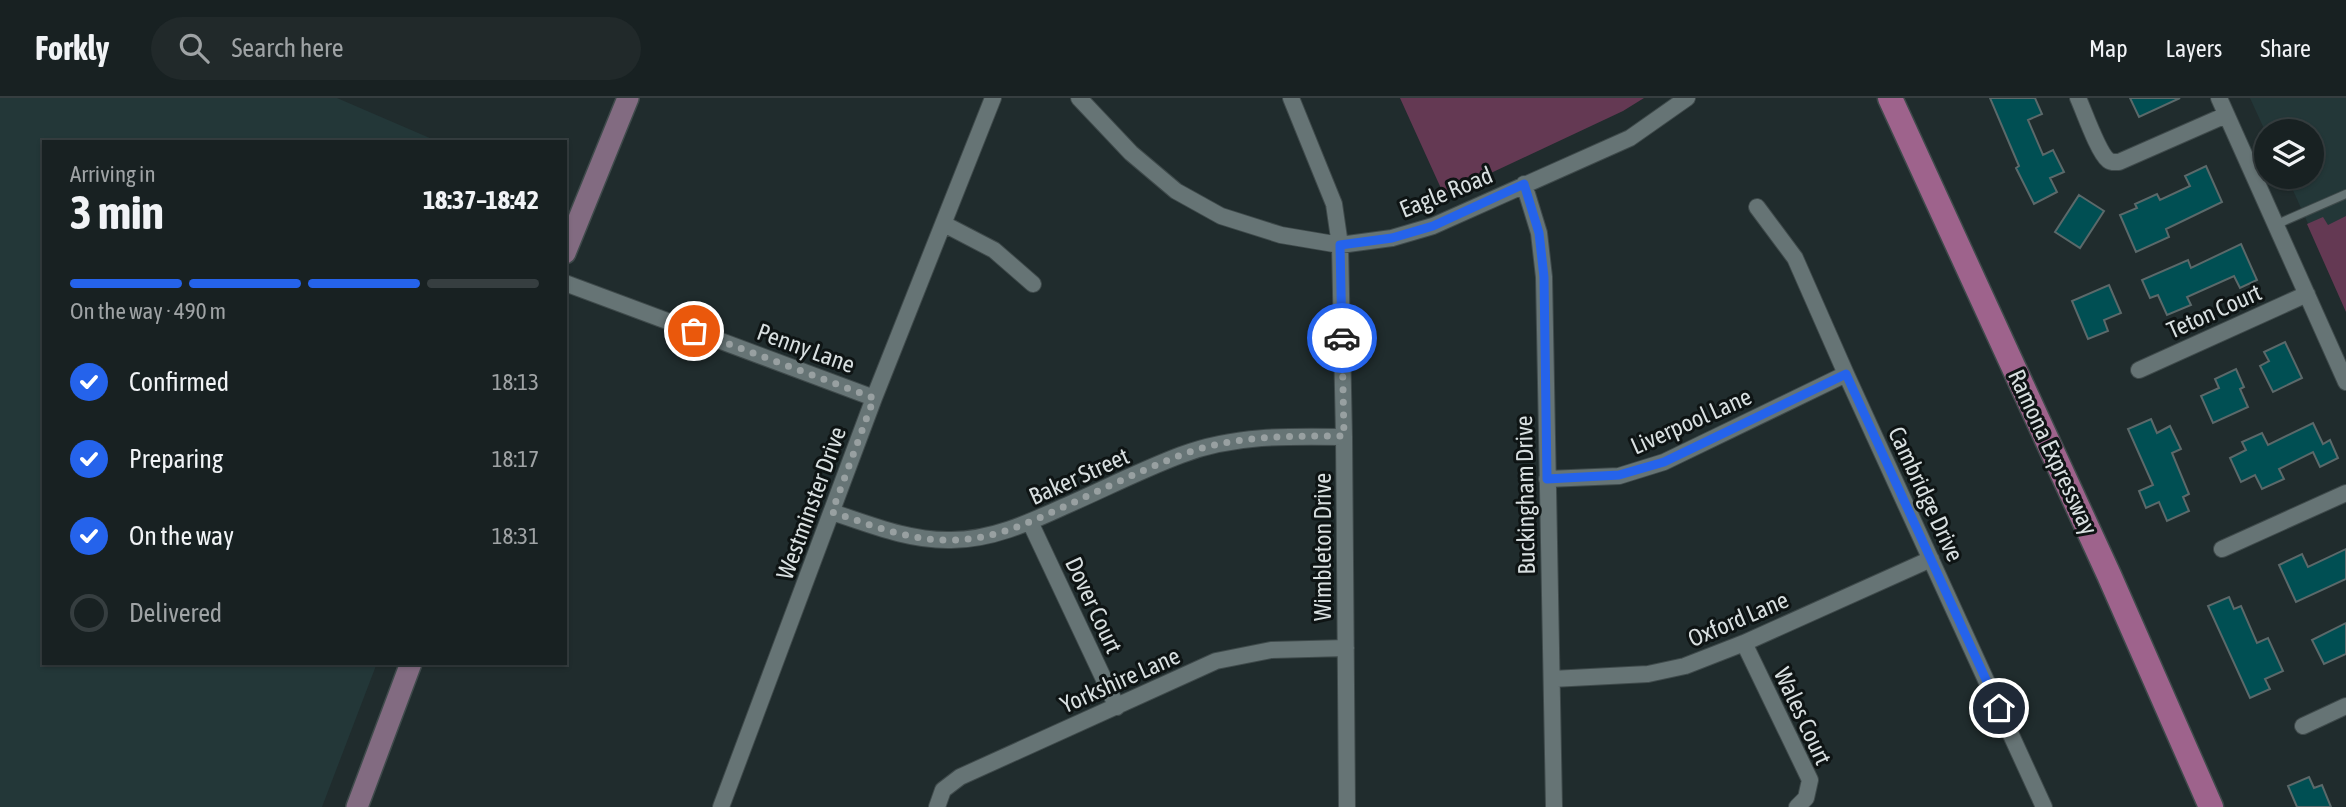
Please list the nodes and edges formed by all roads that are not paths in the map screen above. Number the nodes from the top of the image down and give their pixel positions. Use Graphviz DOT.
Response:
graph roads {
  1 [pos="628,98"];
  2 [pos="993,98"];
  3 [pos="1079,98"];
  4 [pos="1291,98"];
  5 [pos="1687,98"];
  6 [pos="1890,98"];
  7 [pos="2078,98"];
  8 [pos="2219,98"];
  9 [pos="2226,115"];
  10 [pos="1524,184"];
  11 [pos="2346,194"];
  12 [pos="1757,207"];
  13 [pos="944,224"];
  14 [pos="2275,225"];
  15 [pos="1340,245"];
  16 [pos="567,248"];
  17 [pos="567,284"];
  18 [pos="1033,284"];
  19 [pos="2307,294"];
  20 [pos="2140,370"];
  21 [pos="1846,374"];
  22 [pos="2346,382"];
  23 [pos="874,398"];
  24 [pos="1344,436"];
  25 [pos="1547,479"];
  26 [pos="2346,493"];
  27 [pos="832,512"];
  28 [pos="1030,522"];
  29 [pos="2222,548"];
  30 [pos="1931,559"];
  31 [pos="1744,643"];
  32 [pos="1346,648"];
  33 [pos="410,665"];
  34 [pos="1552,679"];
  35 [pos="2346,706"];
  36 [pos="1117,707"];
  37 [pos="2303,726"];
  38 [pos="357,807"];
  39 [pos="721,807"];
  40 [pos="937,807"];
  41 [pos="1347,807"];
  42 [pos="1554,807"];
  43 [pos="1797,807"];
  44 [pos="2044,807"];
  45 [pos="2211,807"];
  1 -- 16 [label="street"];
  2 -- 13 [label="street, Westminster Drive"];
  3 -- 15 [label="street, Eagle Road"];
  4 -- 15 [label="street, Wimbleton Drive"];
  5 -- 10 [label="street, Eagle Road"];
  6 -- 45 [label="main road, Ramona Expressway"];
  7 -- 9 [label="street"];
  8 -- 9 [label="street"];
  9 -- 14 [label="street"];
  10 -- 15 [label="street, Eagle Road"];
  10 -- 25 [label="street, Buckingham Drive"];
  11 -- 14 [label="lane"];
  12 -- 21 [label="street, Cambridge Drive"];
  13 -- 18 [label="street"];
  13 -- 23 [label="street, Westminster Drive"];
  14 -- 19 [label="street"];
  15 -- 24 [label="street, Wimbleton Drive"];
  17 -- 23 [label="street, Penny Lane"];
  19 -- 20 [label="street, Teton Court"];
  19 -- 22 [label="street"];
  21 -- 25 [label="street, Liverpool Lane"];
  21 -- 30 [label="street, Cambridge Drive"];
  23 -- 27 [label="street, Westminster Drive"];
  24 -- 28 [label="street, Baker Street"];
  24 -- 32 [label="street, Wimbleton Drive"];
  25 -- 34 [label="street, Buckingham Drive"];
  26 -- 29 [label="street"];
  27 -- 28 [label="street, Baker Street"];
  27 -- 39 [label="street, Westminster Drive"];
  28 -- 36 [label="street, Dover Court"];
  30 -- 31 [label="street, Oxford Lane"];
  30 -- 44 [label="street, Cambridge Drive"];
  31 -- 34 [label="street, Oxford Lane"];
  31 -- 43 [label="street, Wales Court"];
  32 -- 36 [label="street, Yorkshire Lane"];
  32 -- 41 [label="street, Wimbleton Drive"];
  33 -- 38 [label="street"];
  34 -- 42 [label="street, Buckingham Drive"];
  35 -- 37 [label="street"];
  36 -- 40 [label="street, Yorkshire Lane"];
}
